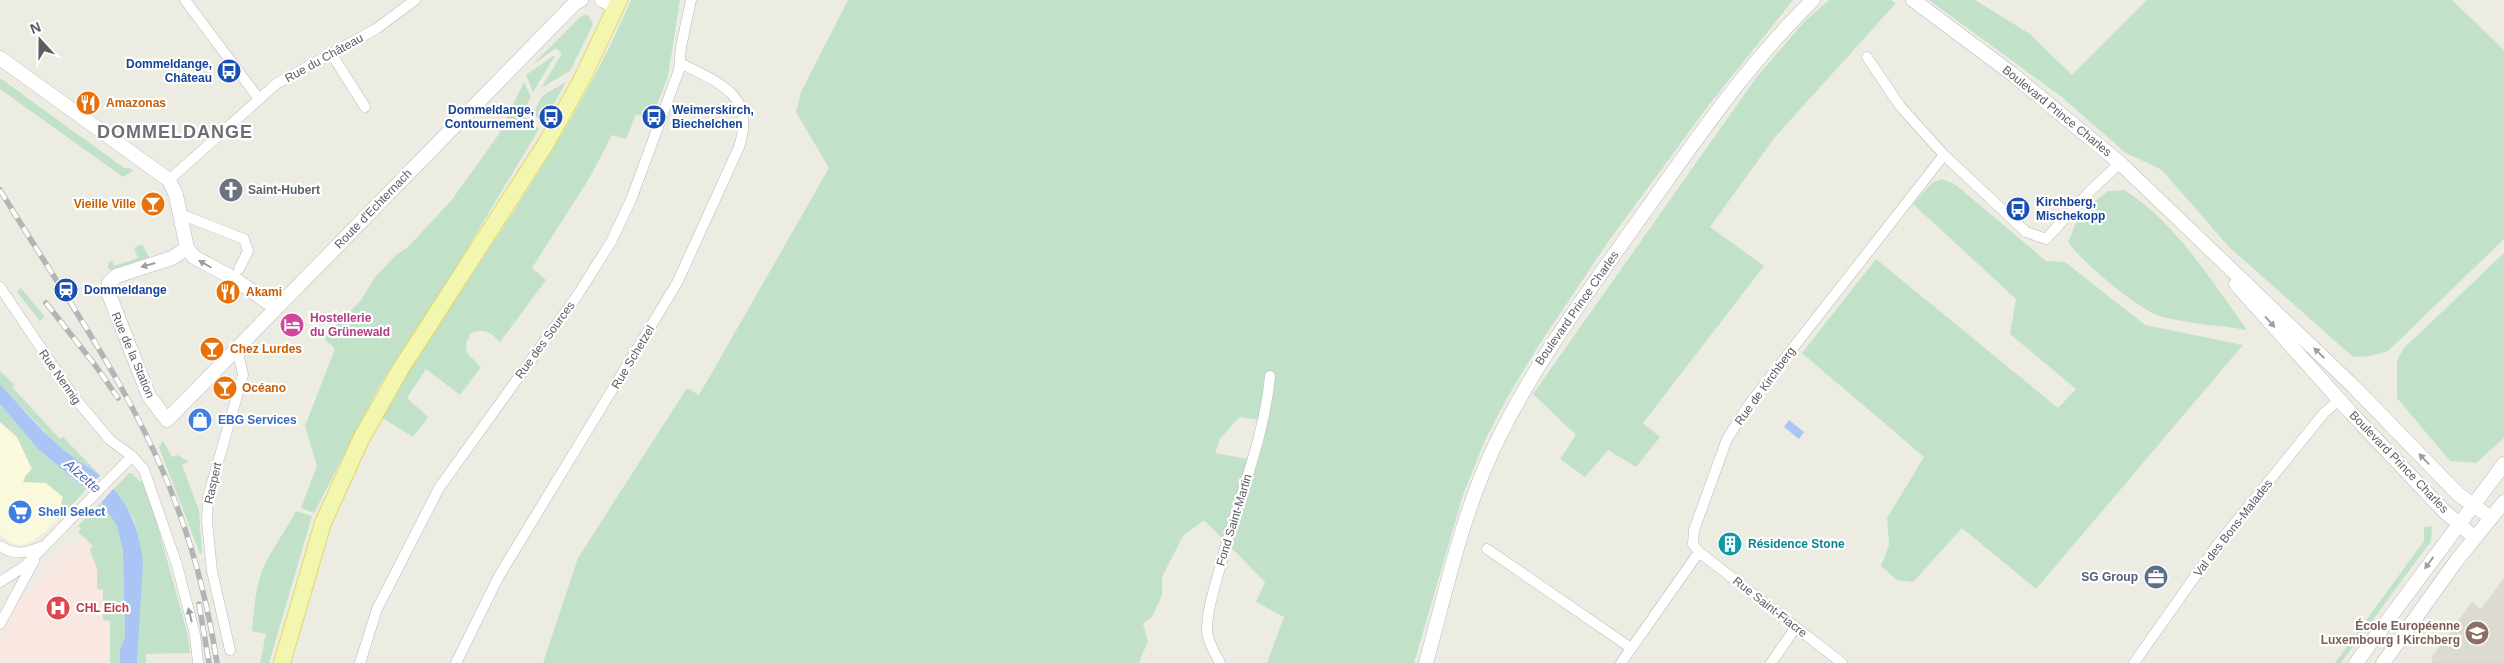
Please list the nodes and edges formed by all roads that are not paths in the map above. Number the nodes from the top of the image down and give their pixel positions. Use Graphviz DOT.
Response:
graph roads {
  1 [pos="185,0"];
  2 [pos="415,0"];
  3 [pos="581,0"];
  4 [pos="691,0"];
  5 [pos="1813,0"];
  6 [pos="1913,0"];
  7 [pos="612,2"];
  8 [pos="331,52"];
  9 [pos="1867,57"];
  10 [pos="0,58"];
  11 [pos="680,63"];
  12 [pos="259,99"];
  13 [pos="365,107"];
  14 [pos="1944,155"];
  15 [pos="2120,163"];
  16 [pos="169,180"];
  17 [pos="180,214"];
  18 [pos="2192,232"];
  19 [pos="186,248"];
  20 [pos="239,269"];
  21 [pos="0,287"];
  22 [pos="276,308"];
  23 [pos="237,348"];
  24 [pos="1270,376"];
  25 [pos="2354,387"];
  26 [pos="2340,399"];
  27 [pos="167,420"];
  28 [pos="132,456"];
  29 [pos="2504,464"];
  30 [pos="2504,502"];
  31 [pos="2473,504"];
  32 [pos="2491,518"];
  33 [pos="2458,524"];
  34 [pos="2475,538"];
  35 [pos="0,546"];
  36 [pos="44,547"];
  37 [pos="1487,549"];
  38 [pos="1699,552"];
  39 [pos="0,582"];
  40 [pos="0,624"];
  41 [pos="1796,627"];
  42 [pos="1631,648"];
  43 [pos="230,650"];
  44 [pos="198,663"];
  45 [pos="282,663"];
  46 [pos="360,663"];
  47 [pos="456,663"];
  48 [pos="1220,663"];
  49 [pos="1426,663"];
  50 [pos="1621,663"];
  51 [pos="1771,663"];
  52 [pos="1842,663"];
  53 [pos="2134,663"];
  54 [pos="2356,663"];
  55 [pos="2383,663"];
  1 -- 12 [label="street"];
  2 -- 8 [label="street, Rue du Château"];
  3 -- 22 [label="main road, Route d'Echternach"];
  4 -- 11 [label="street, Rue des Sources"];
  5 -- 49 [label="main road, Boulevard Prince Charles"];
  6 -- 15 [label="main road, Boulevard Prince Charles"];
  7 -- 45 [label="main road"];
  8 -- 12 [label="street, Rue du Château"];
  8 -- 13 [label="street"];
  9 -- 14 [label="street"];
  10 -- 16 [label="main road"];
  11 -- 46 [label="street, Rue des Sources"];
  11 -- 47 [label="street, Rue Schetzel"];
  12 -- 16 [label="street, Rue du Château"];
  14 -- 15 [label="street"];
  14 -- 38 [label="street, Rue de Kirchberg"];
  15 -- 18 [label="main road, Boulevard Prince Charles"];
  16 -- 17 [label="main road"];
  17 -- 19 [label="main road"];
  17 -- 20 [label="street"];
  25 -- 18 [label="main road, Boulevard Prince Charles, one-way"];
  18 -- 26 [label="main road, Boulevard Prince Charles, one-way"];
  22 -- 19 [label="main road, one-way"];
  19 -- 27 [label="main road, Rue de la Station, one-way"];
  21 -- 28 [label="street, Rue Nennig"];
  22 -- 23 [label="main road, Route d'Echternach"];
  23 -- 27 [label="main road, Route d'Echternach"];
  23 -- 43 [label="street, Raspert"];
  24 -- 48 [label="street, Fond Saint-Martin"];
  25 -- 26 [label="main road, Boulevard Prince Charles"];
  31 -- 25 [label="main road, Boulevard Prince Charles, one-way"];
  26 -- 33 [label="main road, Boulevard Prince Charles"];
  26 -- 53 [label="street, Val des Bons-Malades"];
  28 -- 36 [label="street"];
  44 -- 28 [label="street, one-way"];
  29 -- 31 [label="main road"];
  30 -- 32 [label="main road"];
  31 -- 32 [label="main road, Boulevard Prince Charles"];
  31 -- 33 [label="main road"];
  32 -- 34 [label="main road"];
  33 -- 34 [label="main road, Boulevard Prince Charles"];
  33 -- 54 [label="main road, one-way"];
  34 -- 55 [label="main road"];
  35 -- 36 [label="street"];
  36 -- 39 [label="street"];
  36 -- 40 [label="street"];
  37 -- 42 [label="street"];
  38 -- 41 [label="street, Rue Saint-Fiacre"];
  38 -- 42 [label="street"];
  41 -- 51 [label="street"];
  41 -- 52 [label="street, Rue Saint-Fiacre"];
  42 -- 50 [label="street"];
}
